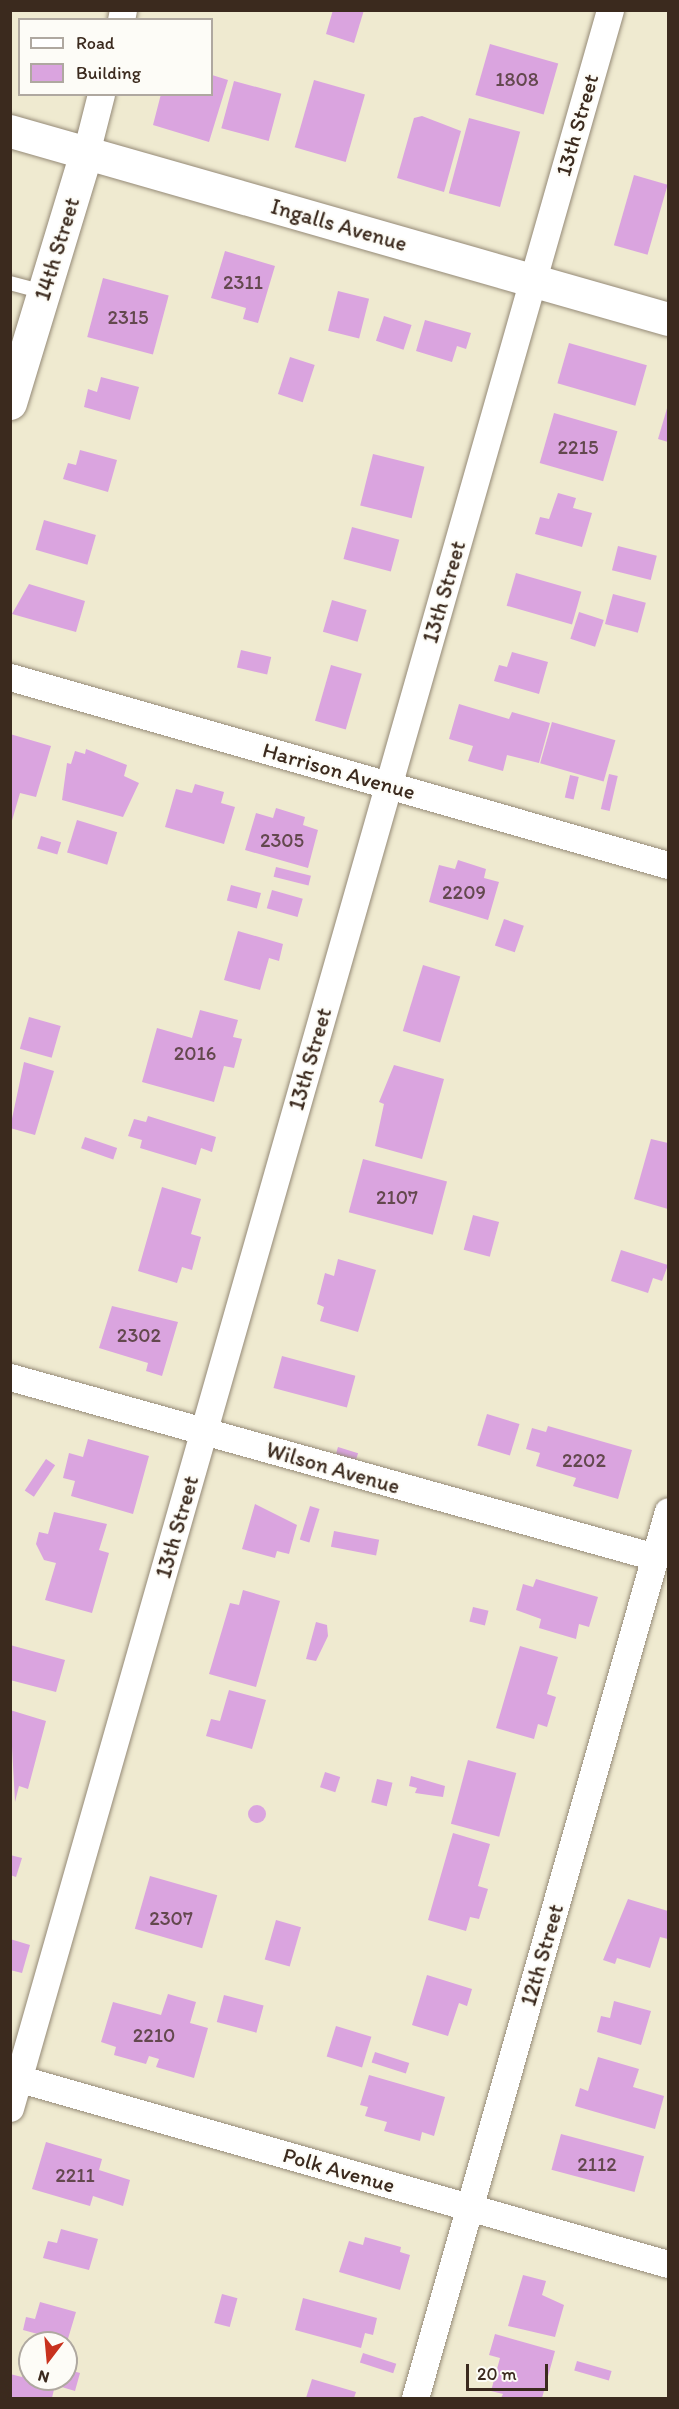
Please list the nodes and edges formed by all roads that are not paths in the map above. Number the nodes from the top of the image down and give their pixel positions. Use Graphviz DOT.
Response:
graph roads {
  1 [pos="610,10"];
  2 [pos="100,96"];
  3 [pos="10,131"];
  4 [pos="86,153"];
  5 [pos="532,280"];
  6 [pos="10,283"];
  7 [pos="44,292"];
  8 [pos="669,319"];
  9 [pos="10,404"];
  10 [pos="10,677"];
  11 [pos="388,785"];
  12 [pos="669,865"];
  13 [pos="10,1377"];
  14 [pos="204,1431"];
  15 [pos="669,1510"];
  16 [pos="662,1559"];
  17 [pos="15,2077"];
  18 [pos="10,2108"];
  19 [pos="470,2207"];
  20 [pos="669,2264"];
  21 [pos="415,2398"];
  1 -- 5 [label="street, 13th Street"];
  2 -- 4 [label="street, 14th Street"];
  3 -- 4 [label="main road, Ingalls Avenue"];
  4 -- 5 [label="main road, Ingalls Avenue"];
  4 -- 7 [label="main road, 14th Street"];
  5 -- 8 [label="main road, Ingalls Avenue"];
  5 -- 11 [label="street, 13th Street"];
  6 -- 7 [label="lane"];
  7 -- 9 [label="main road, 14th Street"];
  10 -- 11 [label="street, Harrison Avenue"];
  11 -- 12 [label="street, Harrison Avenue"];
  11 -- 14 [label="street, 13th Street"];
  13 -- 14 [label="street, Wilson Avenue"];
  14 -- 16 [label="street, Wilson Avenue"];
  14 -- 17 [label="street, 13th Street"];
  15 -- 16 [label="street, 12th Street"];
  16 -- 19 [label="street, 12th Street"];
  17 -- 18 [label="street, 13th Street"];
  17 -- 19 [label="street, Polk Avenue"];
  19 -- 20 [label="street, Polk Avenue"];
  19 -- 21 [label="street, 12th Street"];
}
